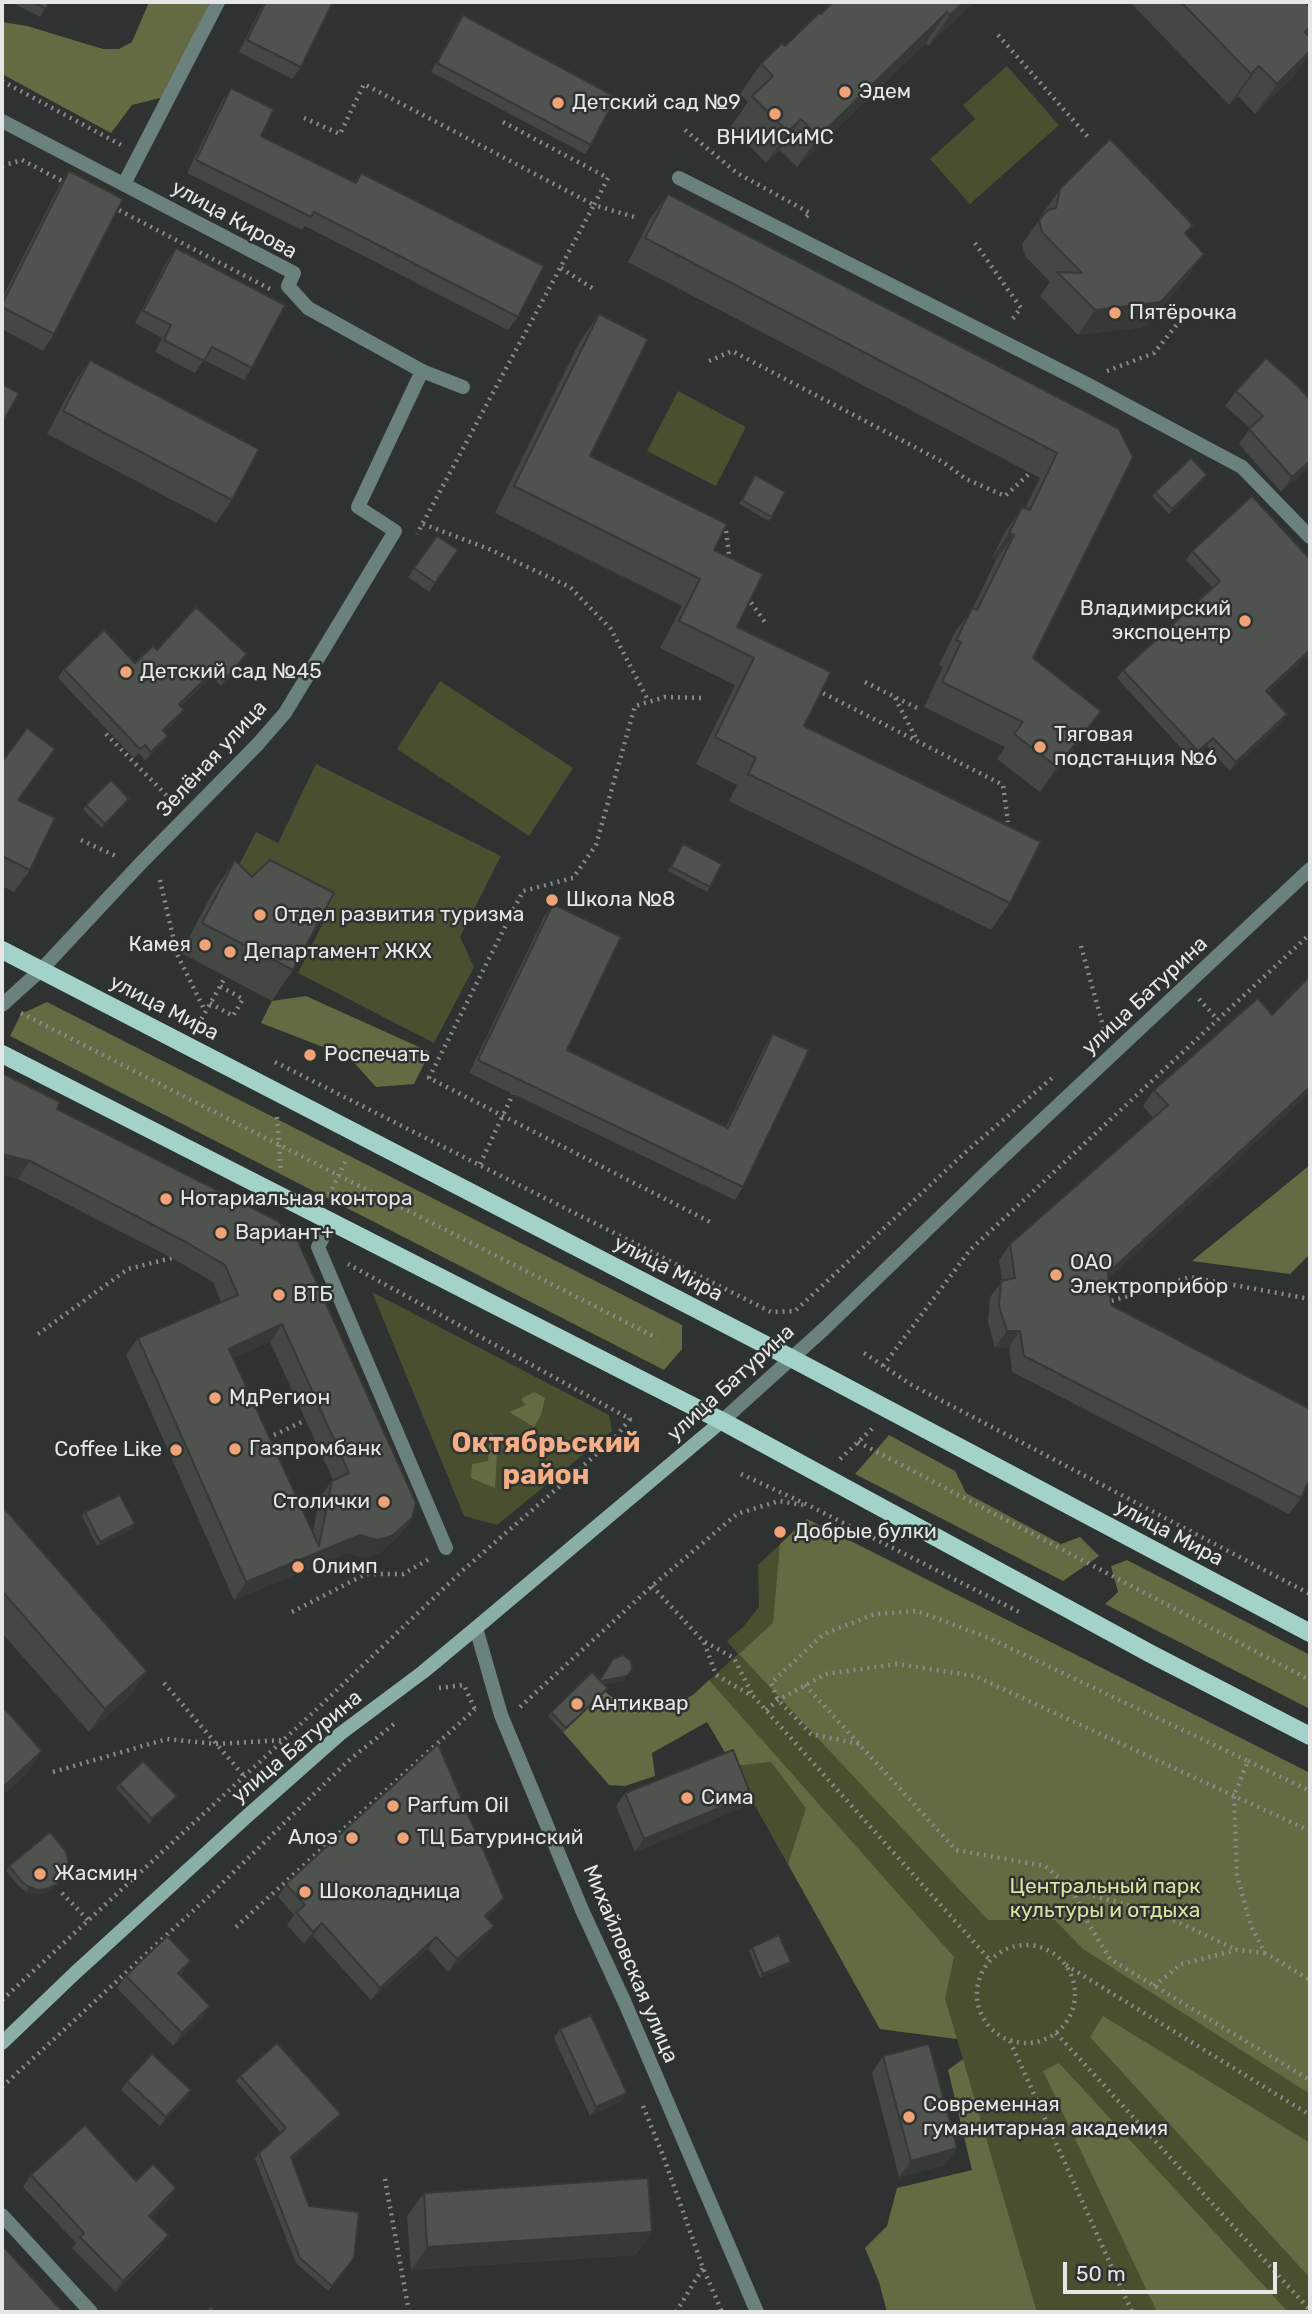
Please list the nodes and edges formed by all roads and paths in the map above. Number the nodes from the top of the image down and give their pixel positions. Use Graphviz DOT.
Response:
graph roads {
  1 [pos="218,2"];
  2 [pos="998,34"];
  3 [pos="2,81"];
  4 [pos="304,118"];
  5 [pos="2,121"];
  6 [pos="503,122"];
  7 [pos="685,130"];
  8 [pos="1089,138"];
  9 [pos="139,155"];
  10 [pos="2,166"];
  11 [pos="679,178"];
  12 [pos="69,184"];
  13 [pos="124,184"];
  14 [pos="105,203"];
  15 [pos="594,205"];
  16 [pos="810,214"];
  17 [pos="634,217"];
  18 [pos="975,243"];
  19 [pos="561,268"];
  20 [pos="272,290"];
  21 [pos="596,290"];
  22 [pos="1205,308"];
  23 [pos="1008,325"];
  24 [pos="709,361"];
  25 [pos="422,371"];
  26 [pos="1083,382"];
  27 [pos="464,387"];
  28 [pos="1031,472"];
  29 [pos="726,531"];
  30 [pos="1310,537"];
  31 [pos="731,565"];
  32 [pos="746,595"];
  33 [pos="765,622"];
  34 [pos="865,682"];
  35 [pos="806,685"];
  36 [pos="701,698"];
  37 [pos="894,698"];
  38 [pos="649,702"];
  39 [pos="917,708"];
  40 [pos="106,734"];
  41 [pos="918,741"];
  42 [pos="188,817"];
  43 [pos="1008,822"];
  44 [pos="81,840"];
  45 [pos="139,865"];
  46 [pos="1310,869"];
  47 [pos="160,880"];
  48 [pos="1310,934"];
  49 [pos="1081,946"];
  50 [pos="2,950"];
  51 [pos="41,970"];
  52 [pos="226,976"];
  53 [pos="220,986"];
  54 [pos="210,1003"];
  55 [pos="2,1004"];
  56 [pos="205,1011"];
  57 [pos="186,1019"];
  58 [pos="1105,1033"];
  59 [pos="2,1054"];
  60 [pos="275,1091"];
  61 [pos="513,1094"];
  62 [pos="502,1115"];
  63 [pos="279,1145"];
  64 [pos="346,1160"];
  65 [pos="480,1164"];
  66 [pos="339,1175"];
  67 [pos="282,1197"];
  68 [pos="326,1202"];
  69 [pos="331,1222"];
  70 [pos="714,1224"];
  71 [pos="172,1258"];
  72 [pos="1310,1299"];
  73 [pos="1098,1306"];
  74 [pos="795,1311"];
  75 [pos="37,1334"];
  76 [pos="657,1338"];
  77 [pos="864,1353"];
  78 [pos="791,1358"];
  79 [pos="883,1366"];
  80 [pos="630,1419"];
  81 [pos="306,1420"];
  82 [pos="722,1421"];
  83 [pos="875,1427"];
  84 [pos="274,1435"];
  85 [pos="859,1442"];
  86 [pos="837,1462"];
  87 [pos="741,1474"];
  88 [pos="810,1506"];
  89 [pos="446,1548"];
  90 [pos="652,1586"];
  91 [pos="1310,1594"];
  92 [pos="292,1612"];
  93 [pos="1030,1617"];
  94 [pos="476,1628"];
  95 [pos="1310,1633"];
  96 [pos="704,1642"];
  97 [pos="1310,1680"];
  98 [pos="164,1684"];
  99 [pos="464,1685"];
  100 [pos="805,1685"];
  101 [pos="429,1695"];
  102 [pos="754,1698"];
  103 [pos="778,1700"];
  104 [pos="475,1709"];
  105 [pos="517,1710"];
  106 [pos="766,1710"];
  107 [pos="395,1723"];
  108 [pos="1310,1736"];
  109 [pos="284,1740"];
  110 [pos="216,1744"];
  111 [pos="859,1744"];
  112 [pos="1248,1760"];
  113 [pos="53,1772"];
  114 [pos="244,1776"];
  115 [pos="1310,1791"];
  116 [pos="1234,1796"];
  117 [pos="1310,1831"];
  118 [pos="1072,1889"];
  119 [pos="62,1893"];
  120 [pos="89,1921"];
  121 [pos="236,1927"];
  122 [pos="1237,1950"];
  123 [pos="1265,1953"];
  124 [pos="990,1960"];
  125 [pos="1065,1964"];
  126 [pos="1310,1980"];
  127 [pos="1154,1986"];
  128 [pos="2,2000"];
  129 [pos="1056,2033"];
  130 [pos="1009,2040"];
  131 [pos="2,2043"];
  132 [pos="1310,2080"];
  133 [pos="2,2087"];
  134 [pos="1310,2115"];
  135 [pos="385,2179"];
  136 [pos="2,2215"];
  137 [pos="703,2268"];
  138 [pos="1310,2310"];
  139 [pos="91,2312"];
  140 [pos="409,2312"];
  141 [pos="676,2312"];
  142 [pos="757,2312"];
  143 [pos="1132,2312"];
  1 -- 9 [label="street"];
  2 -- 8 [label="path"];
  3 -- 9 [label="path"];
  4 -- 15 [label="path"];
  5 -- 13 [label="street, улица Кирова"];
  6 -- 15 [label="path"];
  7 -- 16 [label="path"];
  9 -- 13 [label="street"];
  10 -- 12 [label="path"];
  11 -- 26 [label="street"];
  13 -- 25 [label="street, улица Кирова"];
  14 -- 20 [label="path"];
  15 -- 17 [label="path"];
  15 -- 19 [label="path"];
  18 -- 23 [label="path"];
  19 -- 21 [label="path"];
  19 -- 38 [label="path"];
  22 -- 26 [label="path"];
  24 -- 28 [label="path"];
  25 -- 27 [label="street, улица Кирова"];
  25 -- 42 [label="street, Зелёная улица"];
  26 -- 30 [label="street"];
  29 -- 31 [label="path"];
  32 -- 33 [label="path"];
  34 -- 37 [label="path"];
  35 -- 41 [label="path"];
  36 -- 38 [label="path"];
  37 -- 39 [label="path"];
  37 -- 41 [label="path"];
  38 -- 62 [label="path"];
  40 -- 42 [label="path"];
  41 -- 43 [label="path"];
  42 -- 45 [label="street, Зелёная улица"];
  44 -- 45 [label="path"];
  45 -- 51 [label="street, Зелёная улица"];
  46 -- 78 [label="street, улица Батурина"];
  47 -- 56 [label="path"];
  48 -- 79 [label="path"];
  49 -- 58 [label="path"];
  50 -- 51 [label="main road, улица Мира"];
  51 -- 55 [label="street, Зелёная улица"];
  51 -- 60 [label="main road, улица Мира"];
  52 -- 53 [label="path"];
  53 -- 54 [label="path"];
  53 -- 54 [label="path"];
  54 -- 56 [label="path"];
  55 -- 63 [label="path"];
  56 -- 57 [label="path"];
  59 -- 67 [label="main road"];
  60 -- 63 [label="path"];
  60 -- 65 [label="path"];
  60 -- 78 [label="main road, улица Мира"];
  61 -- 62 [label="path"];
  62 -- 65 [label="path"];
  62 -- 70 [label="path"];
  63 -- 66 [label="path"];
  63 -- 67 [label="path"];
  64 -- 66 [label="path"];
  65 -- 74 [label="path"];
  66 -- 68 [label="path"];
  66 -- 76 [label="path"];
  67 -- 69 [label="main road"];
  69 -- 82 [label="main road"];
  69 -- 89 [label="street"];
  71 -- 75 [label="path"];
  72 -- 73 [label="path"];
  77 -- 79 [label="path"];
  78 -- 82 [label="street, улица Батурина"];
  78 -- 95 [label="main road, улица Мира"];
  79 -- 91 [label="path"];
  80 -- 109 [label="path"];
  81 -- 84 [label="path"];
  82 -- 94 [label="main road, улица Батурина"];
  82 -- 108 [label="main road"];
  83 -- 85 [label="path"];
  85 -- 86 [label="path"];
  85 -- 97 [label="path"];
  87 -- 88 [label="path"];
  88 -- 90 [label="path"];
  88 -- 93 [label="path"];
  89 -- 92 [label="path"];
  90 -- 96 [label="path"];
  90 -- 105 [label="path"];
  94 -- 131 [label="main road, улица Батурина"];
  94 -- 142 [label="street, Михайловская улица"];
  96 -- 102 [label="path"];
  96 -- 102 [label="path"];
  98 -- 110 [label="path"];
  99 -- 101 [label="path"];
  100 -- 103 [label="path"];
  100 -- 111 [label="path"];
  100 -- 116 [label="path"];
  102 -- 106 [label="path"];
  103 -- 106 [label="path"];
  103 -- 111 [label="path"];
  103 -- 112 [label="path"];
  104 -- 121 [label="path"];
  106 -- 124 [label="path"];
  107 -- 133 [label="path"];
  109 -- 110 [label="path"];
  109 -- 114 [label="path"];
  110 -- 113 [label="path"];
  110 -- 114 [label="path"];
  111 -- 118 [label="path"];
  112 -- 115 [label="path"];
  112 -- 116 [label="path"];
  114 -- 120 [label="path"];
  116 -- 117 [label="path"];
  116 -- 123 [label="path"];
  118 -- 122 [label="path"];
  118 -- 127 [label="path"];
  119 -- 120 [label="path"];
  120 -- 128 [label="path"];
  122 -- 123 [label="path"];
  122 -- 127 [label="path"];
  123 -- 126 [label="path"];
  124 -- 125 [label="path"];
  124 -- 130 [label="path"];
  125 -- 129 [label="path"];
  125 -- 134 [label="path"];
  127 -- 132 [label="path"];
  129 -- 130 [label="path"];
  129 -- 138 [label="path"];
  130 -- 143 [label="path"];
  135 -- 140 [label="path"];
  136 -- 139 [label="street"];
  137 -- 141 [label="path"];
}
